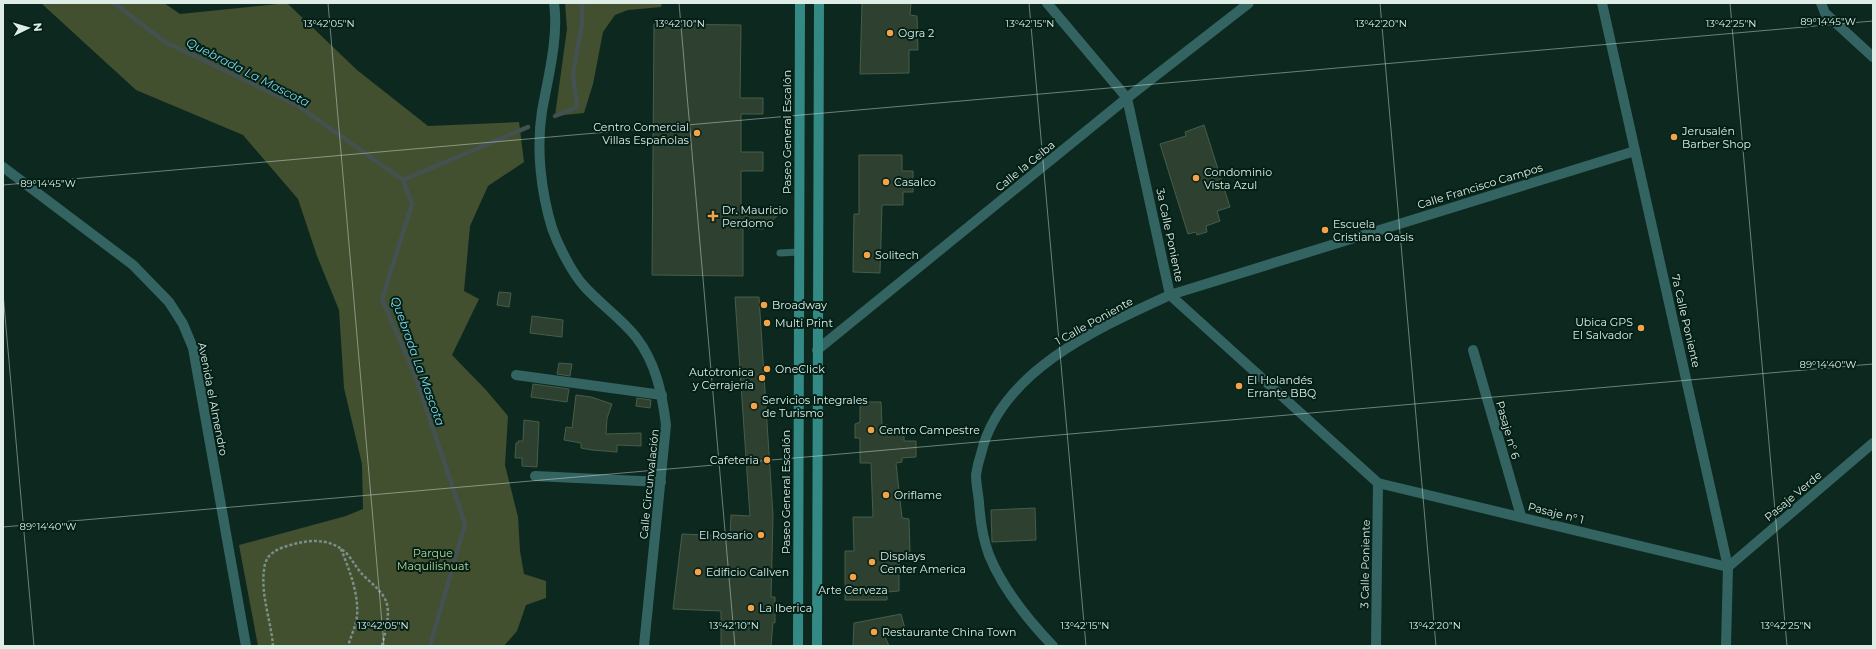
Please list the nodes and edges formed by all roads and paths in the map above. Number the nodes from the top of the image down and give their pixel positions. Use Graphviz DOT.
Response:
graph roads {
  1 [pos="554,3"];
  2 [pos="800,3"];
  3 [pos="819,3"];
  4 [pos="1047,3"];
  5 [pos="1249,3"];
  6 [pos="1602,3"];
  7 [pos="1821,3"];
  8 [pos="1873,57"];
  9 [pos="1127,98"];
  10 [pos="1635,151"];
  11 [pos="3,167"];
  12 [pos="798,252"];
  13 [pos="780,253"];
  14 [pos="1170,295"];
  15 [pos="817,350"];
  16 [pos="1473,350"];
  17 [pos="516,375"];
  18 [pos="662,395"];
  19 [pos="1873,443"];
  20 [pos="535,476"];
  21 [pos="661,482"];
  22 [pos="1378,483"];
  23 [pos="1521,516"];
  24 [pos="340,549"];
  25 [pos="1728,567"];
  26 [pos="1049,644"];
  27 [pos="246,646"];
  28 [pos="273,646"];
  29 [pos="348,646"];
  30 [pos="382,646"];
  31 [pos="644,646"];
  32 [pos="798,646"];
  33 [pos="817,646"];
  34 [pos="1376,646"];
  35 [pos="1726,646"];
  1 -- 18 [label="street, Calle Circunvalación"];
  2 -- 12 [label="main road, Paseo General Escalón"];
  3 -- 15 [label="main road"];
  4 -- 9 [label="street, 3a Calle Poniente"];
  5 -- 9 [label="street, Calle la Ceiba"];
  6 -- 10 [label="street, 7a Calle Poniente"];
  7 -- 8 [label="street"];
  9 -- 14 [label="street, 3a Calle Poniente"];
  9 -- 15 [label="street, Calle la Ceiba"];
  10 -- 14 [label="street, Calle Francisco Campos"];
  10 -- 25 [label="street, 7a Calle Poniente"];
  11 -- 27 [label="street, Avenida el Almendro"];
  12 -- 13 [label="lane"];
  12 -- 32 [label="main road, Paseo General Escalón"];
  14 -- 22 [label="street, 3a Calle Poniente"];
  14 -- 26 [label="street, 1 Calle Poniente"];
  15 -- 33 [label="main road"];
  16 -- 23 [label="street, Pasaje n° 6"];
  17 -- 18 [label="street"];
  18 -- 21 [label="street, Calle Circunvalación"];
  19 -- 25 [label="street, Pasaje Verde"];
  20 -- 21 [label="street"];
  21 -- 31 [label="street, Calle Circunvalación"];
  22 -- 23 [label="street, Pasaje n° 1"];
  22 -- 34 [label="street, 3 Calle Poniente"];
  23 -- 25 [label="street, Pasaje n° 1"];
  24 -- 28 [label="path"];
  24 -- 29 [label="path"];
  24 -- 30 [label="path"];
  25 -- 35 [label="street, 7a Calle Poniente"];
}
